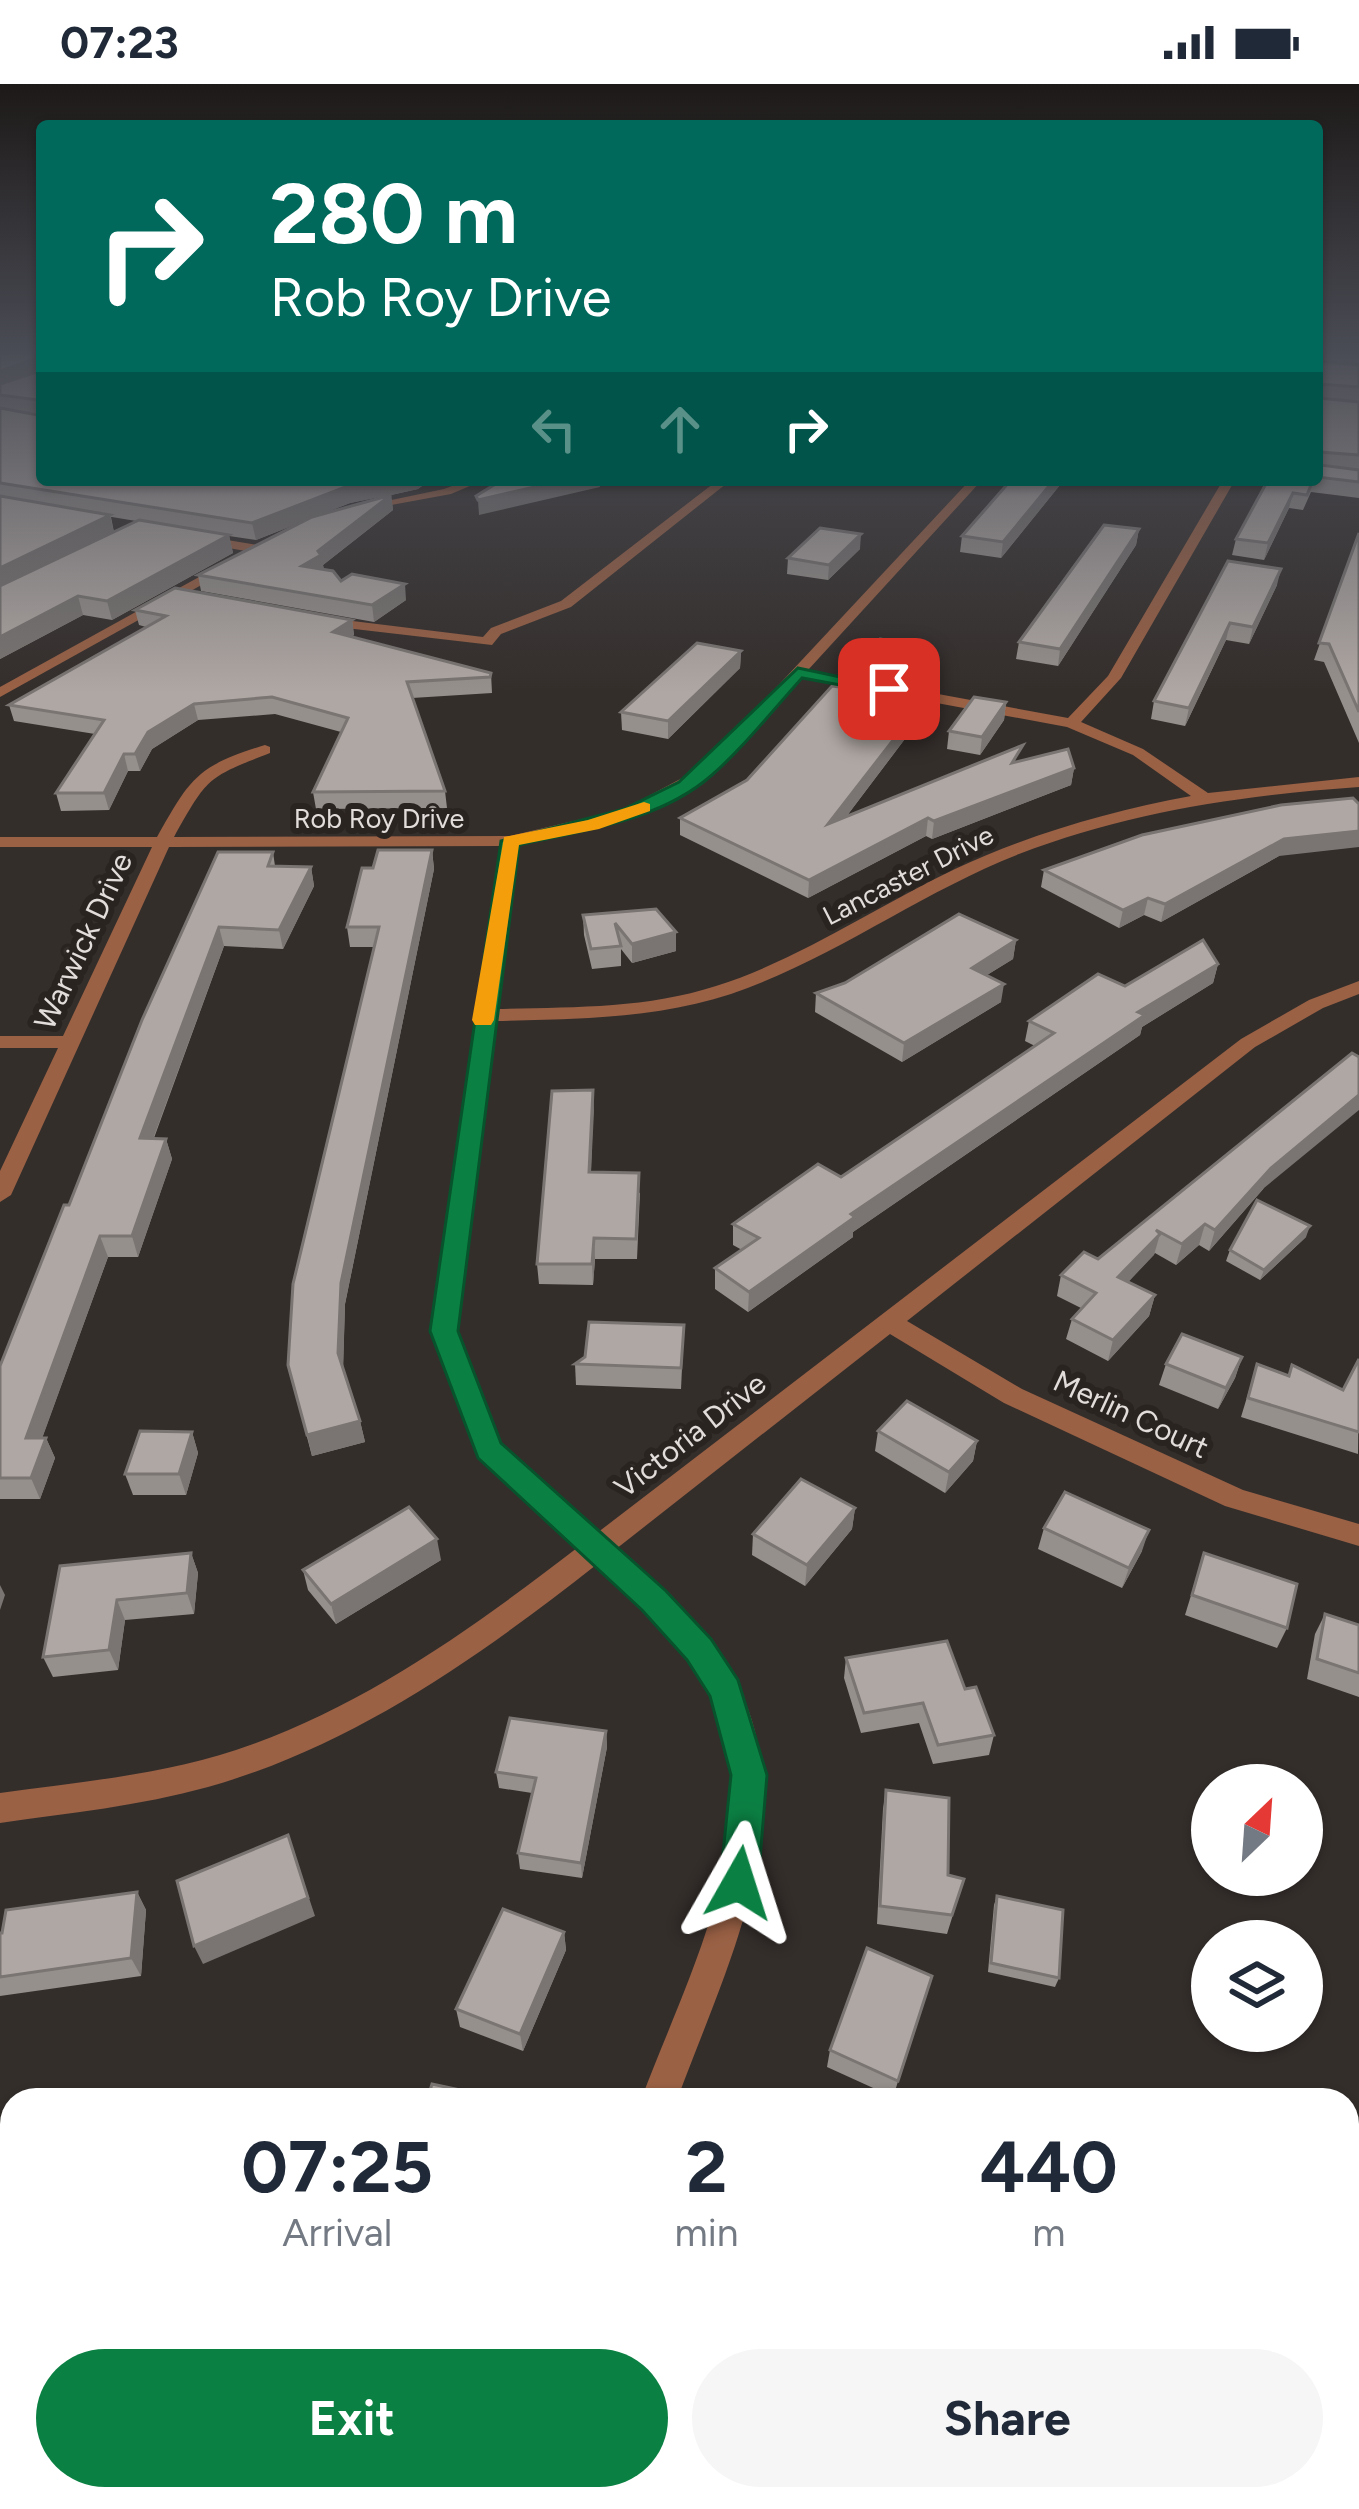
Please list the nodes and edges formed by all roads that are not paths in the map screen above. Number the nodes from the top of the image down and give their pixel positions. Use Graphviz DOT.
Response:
graph roads {
  1 [pos="462,486"];
  2 [pos="716,486"];
  3 [pos="970,486"];
  4 [pos="1225,486"];
  5 [pos="342,513"];
  6 [pos="178,535"];
  7 [pos="175,595"];
  8 [pos="197,598"];
  9 [pos="307,619"];
  10 [pos="798,673"];
  11 [pos="0,693"];
  12 [pos="1071,723"];
  13 [pos="265,750"];
  14 [pos="1359,782"];
  15 [pos="1202,796"];
  16 [pos="510,841"];
  17 [pos="0,842"];
  18 [pos="162,843"];
  19 [pos="1359,987"];
  20 [pos="484,1015"];
  21 [pos="0,1042"];
  22 [pos="67,1042"];
  23 [pos="0,1196"];
  24 [pos="889,1322"];
  25 [pos="1359,1534"];
  26 [pos="597,1550"];
  27 [pos="0,1808"];
  28 [pos="663,2088"];
  1 -- 5 [label="street"];
  2 -- 9 [label="street"];
  3 -- 10 [label="street, Rob Roy Drive"];
  4 -- 12 [label="street"];
  6 -- 7 [label="street"];
  7 -- 8 [label="street"];
  7 -- 11 [label="street"];
  10 -- 12 [label="street"];
  10 -- 16 [label="street, Rob Roy Drive"];
  12 -- 15 [label="street"];
  13 -- 18 [label="street, Warwick Drive"];
  14 -- 15 [label="street, Lancaster Drive"];
  15 -- 20 [label="street, Lancaster Drive"];
  16 -- 18 [label="street, Rob Roy Drive"];
  16 -- 20 [label="street"];
  17 -- 18 [label="street, Rob Roy Drive"];
  18 -- 22 [label="street, Warwick Drive"];
  19 -- 24 [label="street, Victoria Drive"];
  20 -- 26 [label="street"];
  21 -- 22 [label="street"];
  22 -- 23 [label="street, Warwick Drive"];
  24 -- 25 [label="street, Merlin Court"];
  24 -- 26 [label="street, Victoria Drive"];
  26 -- 27 [label="street, Victoria Drive"];
  26 -- 28 [label="street"];
}
